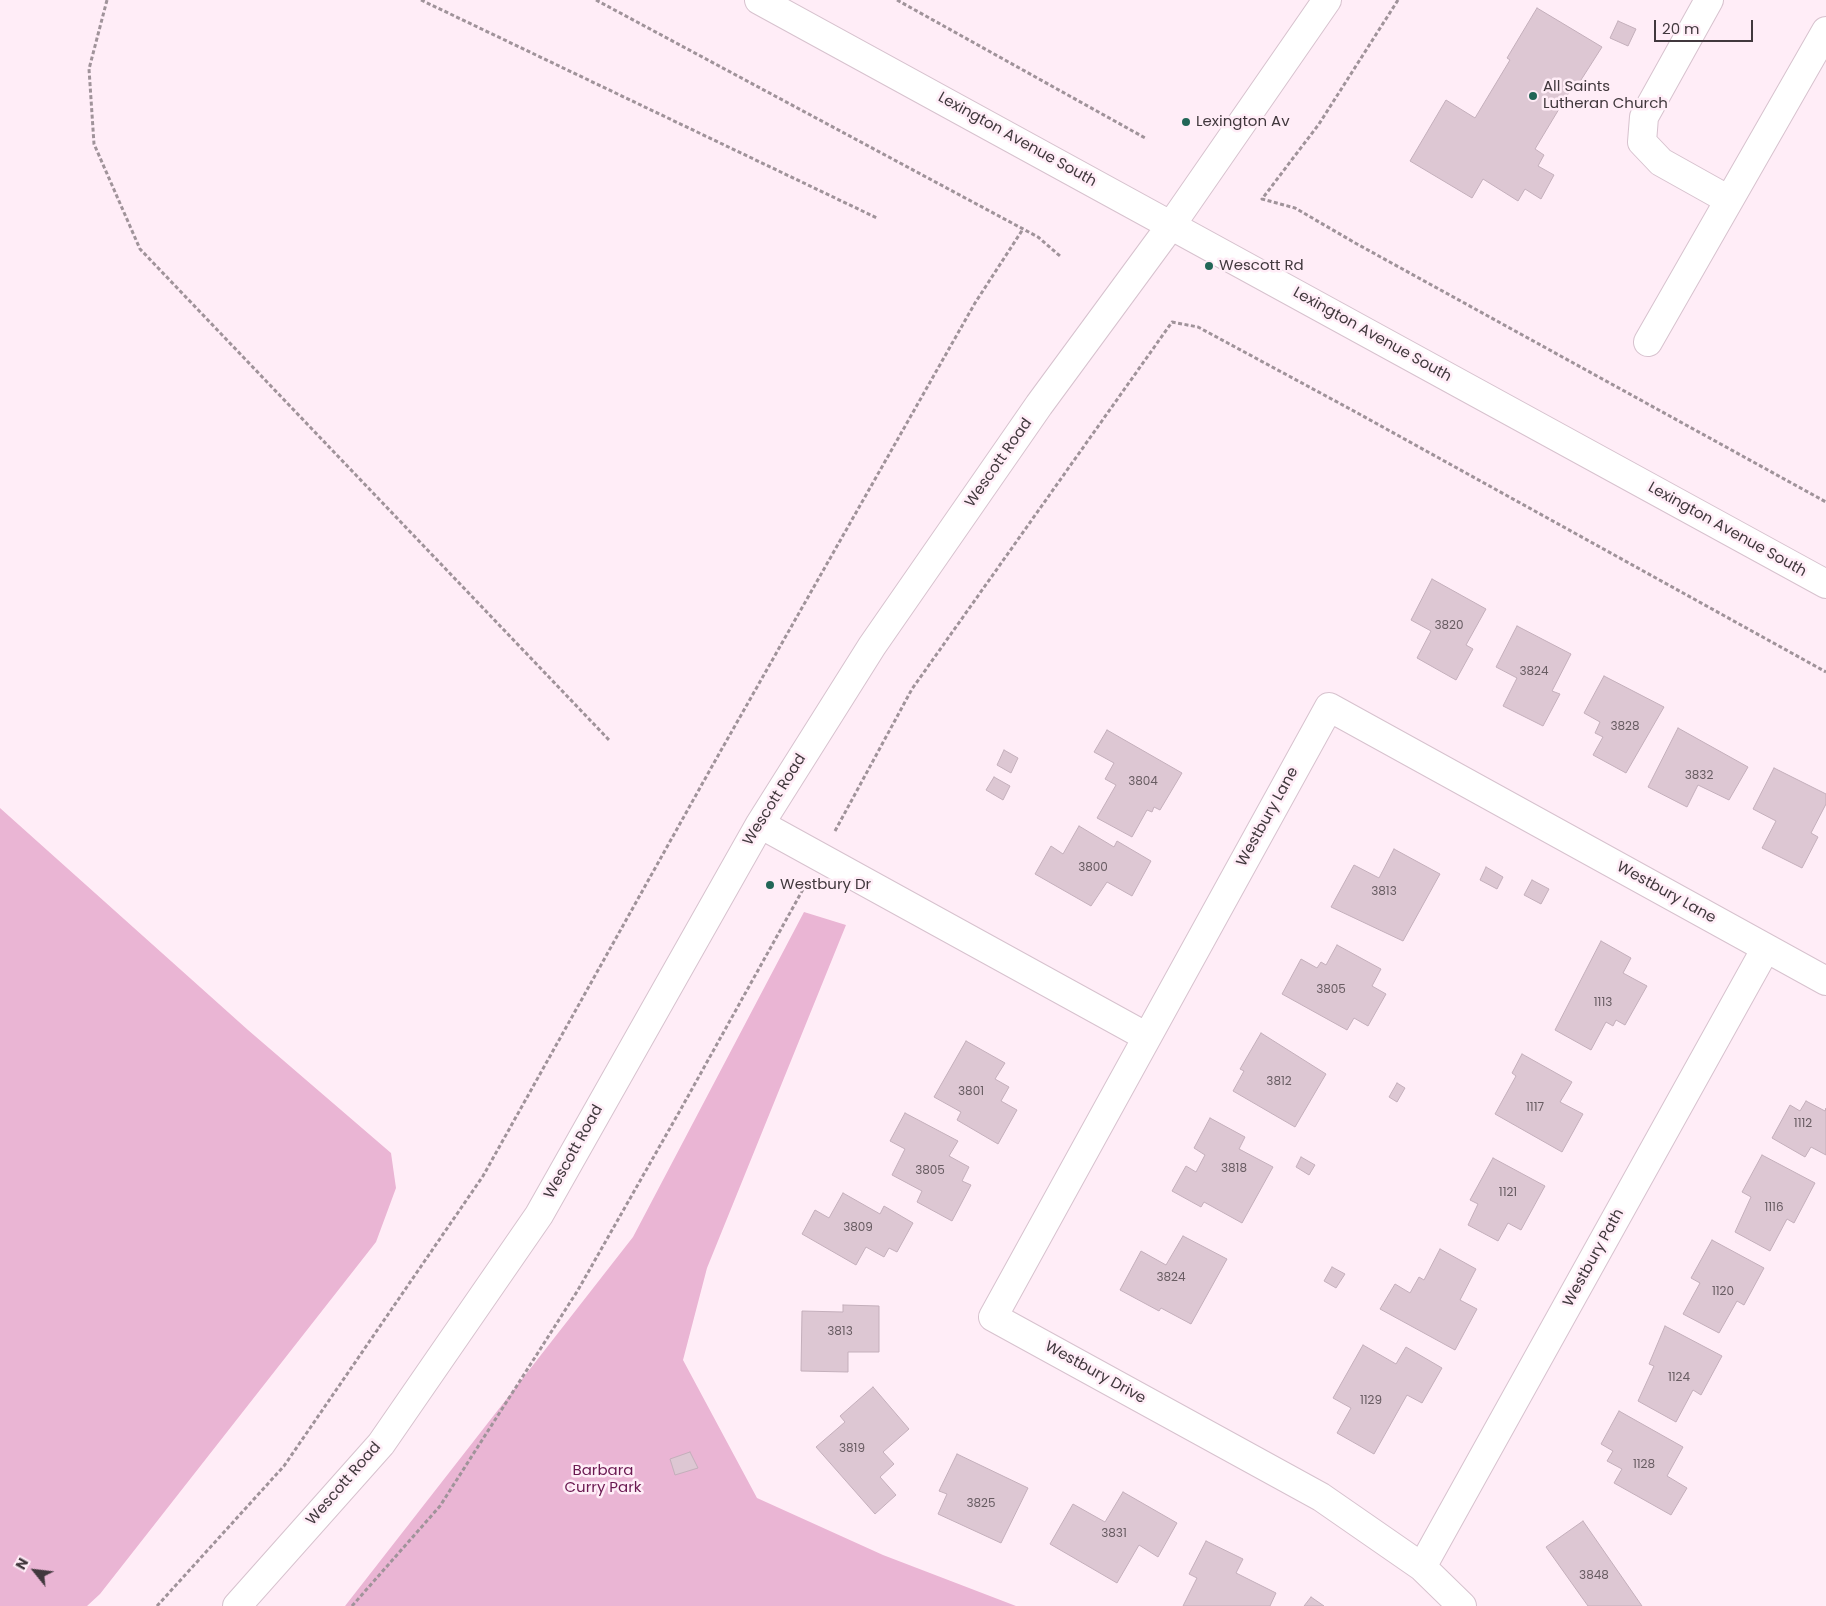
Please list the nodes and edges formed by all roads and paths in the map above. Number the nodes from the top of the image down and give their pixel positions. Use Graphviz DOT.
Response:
graph roads {
  1 [pos="107,0"];
  2 [pos="421,0"];
  3 [pos="596,0"];
  4 [pos="759,0"];
  5 [pos="897,0"];
  6 [pos="1327,0"];
  7 [pos="1398,0"];
  8 [pos="1709,0"];
  9 [pos="1826,31"];
  10 [pos="1147,139"];
  11 [pos="1729,200"];
  12 [pos="877,218"];
  13 [pos="1172,224"];
  14 [pos="1023,229"];
  15 [pos="1060,256"];
  16 [pos="1648,342"];
  17 [pos="1826,502"];
  18 [pos="1826,584"];
  19 [pos="1826,672"];
  20 [pos="610,741"];
  21 [pos="760,824"];
  22 [pos="821,857"];
  23 [pos="1766,948"];
  24 [pos="1826,981"];
  25 [pos="1147,1037"];
  26 [pos="1422,1567"];
  27 [pos="157,1606"];
  28 [pos="237,1606"];
  29 [pos="352,1606"];
  30 [pos="1462,1606"];
  1 -- 20 [label="path"];
  2 -- 12 [label="path"];
  3 -- 14 [label="path"];
  4 -- 13 [label="street, Lexington Avenue South"];
  5 -- 10 [label="path"];
  6 -- 13 [label="street, Wescott Road"];
  7 -- 17 [label="path"];
  8 -- 11 [label="street"];
  9 -- 11 [label="street"];
  11 -- 16 [label="street"];
  13 -- 18 [label="street, Lexington Avenue South"];
  13 -- 21 [label="street, Wescott Road"];
  14 -- 15 [label="path"];
  14 -- 27 [label="path"];
  19 -- 22 [label="path"];
  21 -- 22 [label="street"];
  21 -- 28 [label="street, Wescott Road"];
  22 -- 25 [label="street"];
  22 -- 29 [label="path"];
  23 -- 24 [label="street, Westbury Lane"];
  23 -- 25 [label="street, Westbury Lane"];
  23 -- 26 [label="street, Westbury Path"];
  25 -- 26 [label="street, Westbury Drive"];
  26 -- 30 [label="street, Westbury Drive"];
}
